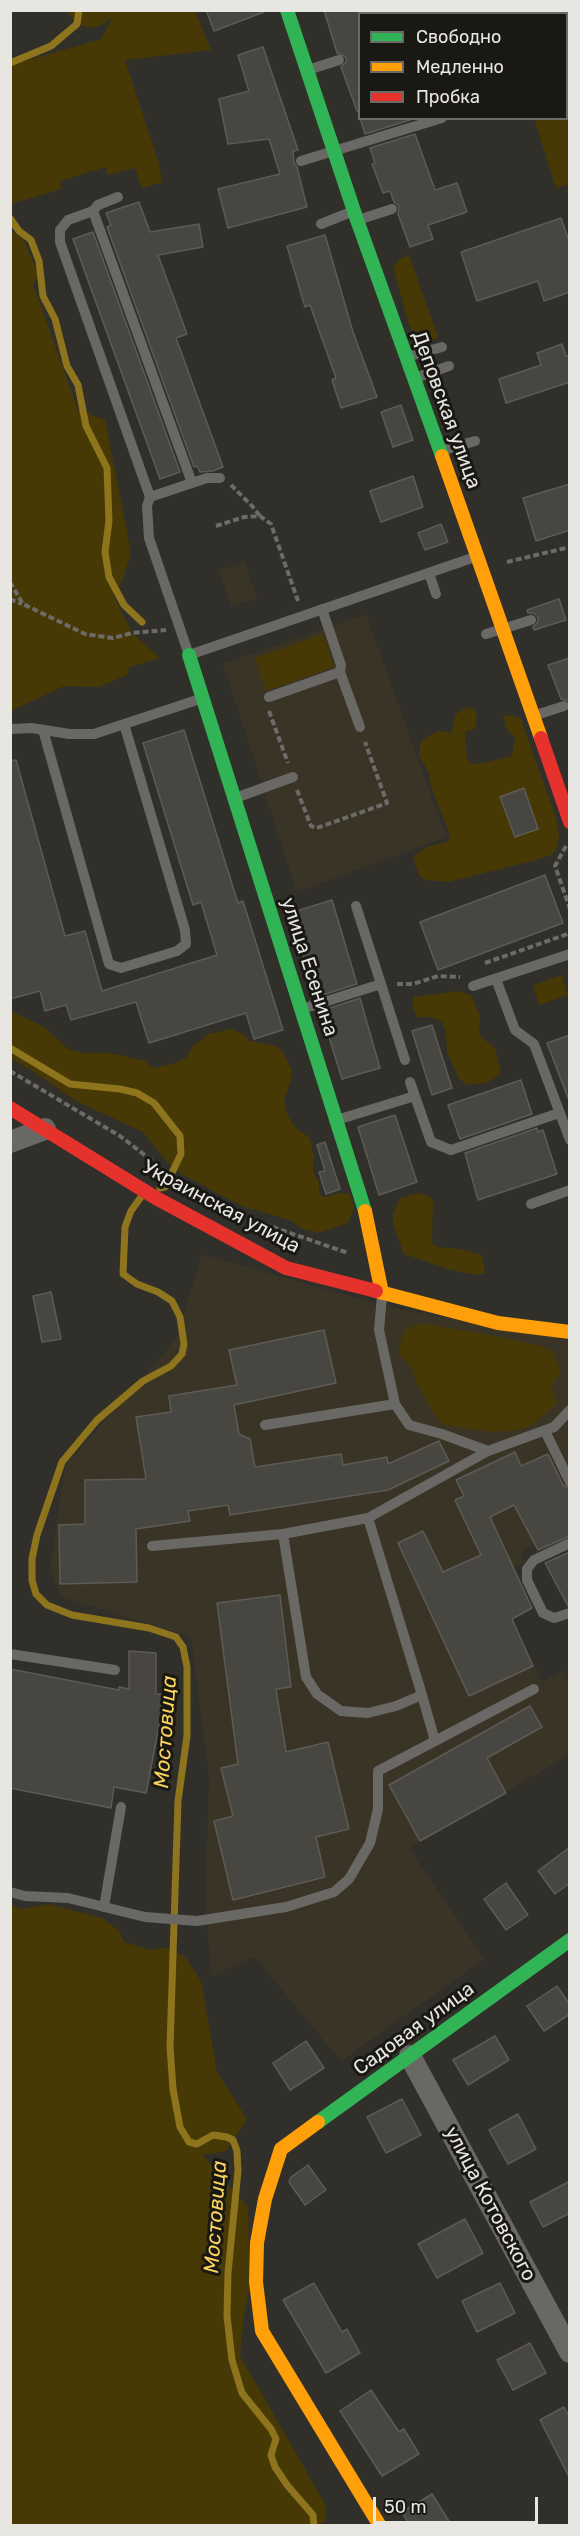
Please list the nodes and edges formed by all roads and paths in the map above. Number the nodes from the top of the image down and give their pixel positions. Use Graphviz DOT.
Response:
graph roads {
  1 [pos="291,11"];
  2 [pos="339,60"];
  3 [pos="307,70"];
  4 [pos="435,120"];
  5 [pos="334,152"];
  6 [pos="301,161"];
  7 [pos="118,197"];
  8 [pos="392,209"];
  9 [pos="93,211"];
  10 [pos="355,216"];
  11 [pos="321,224"];
  12 [pos="442,347"];
  13 [pos="406,357"];
  14 [pos="449,366"];
  15 [pos="414,378"];
  16 [pos="475,441"];
  17 [pos="440,451"];
  18 [pos="220,478"];
  19 [pos="192,483"];
  20 [pos="150,497"];
  21 [pos="260,516"];
  22 [pos="216,526"];
  23 [pos="570,547"];
  24 [pos="481,562"];
  25 [pos="429,573"];
  26 [pos="10,582"];
  27 [pos="436,594"];
  28 [pos="10,599"];
  29 [pos="22,604"];
  30 [pos="322,609"];
  31 [pos="303,616"];
  32 [pos="531,620"];
  33 [pos="503,627"];
  34 [pos="181,629"];
  35 [pos="486,634"];
  36 [pos="189,655"];
  37 [pos="340,672"];
  38 [pos="269,697"];
  39 [pos="203,698"];
  40 [pos="564,706"];
  41 [pos="533,716"];
  42 [pos="124,724"];
  43 [pos="360,727"];
  44 [pos="10,729"];
  45 [pos="43,730"];
  46 [pos="292,777"];
  47 [pos="563,784"];
  48 [pos="235,798"];
  49 [pos="570,822"];
  50 [pos="570,840"];
  51 [pos="356,906"];
  52 [pos="570,909"];
  53 [pos="570,954"];
  54 [pos="496,979"];
  55 [pos="471,982"];
  56 [pos="381,984"];
  57 [pos="302,1008"];
  58 [pos="405,1060"];
  59 [pos="10,1071"];
  60 [pos="410,1082"];
  61 [pos="415,1096"];
  62 [pos="10,1107"];
  63 [pos="560,1113"];
  64 [pos="337,1120"];
  65 [pos="45,1129"];
  66 [pos="570,1140"];
  67 [pos="10,1142"];
  68 [pos="162,1169"];
  69 [pos="570,1190"];
  70 [pos="531,1204"];
  71 [pos="382,1293"];
  72 [pos="570,1332"];
  73 [pos="395,1404"];
  74 [pos="570,1410"];
  75 [pos="265,1425"];
  76 [pos="545,1431"];
  77 [pos="488,1451"];
  78 [pos="570,1482"];
  79 [pos="368,1518"];
  80 [pos="283,1534"];
  81 [pos="570,1543"];
  82 [pos="152,1546"];
  83 [pos="570,1613"];
  84 [pos="10,1654"];
  85 [pos="116,1670"];
  86 [pos="534,1689"];
  87 [pos="422,1695"];
  88 [pos="435,1741"];
  89 [pos="121,1807"];
  90 [pos="10,1892"];
  91 [pos="104,1907"];
  92 [pos="570,1940"];
  93 [pos="410,2056"];
  94 [pos="570,2352"];
  95 [pos="380,2526"];
  1 -- 3 [label="street, Деповская улица"];
  2 -- 3 [label="lane"];
  3 -- 5 [label="street, Деповская улица"];
  4 -- 5 [label="lane"];
  5 -- 6 [label="lane"];
  5 -- 10 [label="street, Деповская улица"];
  7 -- 9 [label="lane"];
  8 -- 10 [label="lane"];
  9 -- 19 [label="lane"];
  9 -- 20 [label="lane"];
  10 -- 11 [label="lane"];
  10 -- 13 [label="street, Деповская улица"];
  12 -- 13 [label="lane"];
  13 -- 15 [label="street, Деповская улица"];
  14 -- 15 [label="lane"];
  15 -- 17 [label="street, Деповская улица"];
  16 -- 17 [label="lane"];
  17 -- 24 [label="street, Деповская улица"];
  18 -- 19 [label="lane"];
  18 -- 21 [label="path"];
  19 -- 20 [label="lane"];
  20 -- 34 [label="lane"];
  21 -- 22 [label="path"];
  21 -- 31 [label="path"];
  23 -- 24 [label="path"];
  24 -- 25 [label="lane"];
  24 -- 33 [label="street, Деповская улица"];
  25 -- 27 [label="lane"];
  25 -- 30 [label="lane"];
  26 -- 29 [label="path"];
  28 -- 29 [label="path"];
  29 -- 34 [label="path"];
  30 -- 31 [label="lane"];
  30 -- 37 [label="lane"];
  31 -- 36 [label="lane"];
  32 -- 33 [label="lane"];
  33 -- 35 [label="lane"];
  33 -- 41 [label="street, Деповская улица"];
  34 -- 36 [label="lane"];
  36 -- 39 [label="street, улица Есенина"];
  37 -- 38 [label="lane"];
  37 -- 43 [label="lane"];
  38 -- 46 [label="path"];
  39 -- 42 [label="lane"];
  39 -- 48 [label="street, улица Есенина"];
  40 -- 41 [label="lane"];
  41 -- 47 [label="street, Деповская улица"];
  42 -- 45 [label="lane"];
  42 -- 45 [label="lane"];
  43 -- 46 [label="path"];
  44 -- 45 [label="lane"];
  46 -- 48 [label="lane"];
  47 -- 49 [label="street, Деповская улица"];
  48 -- 57 [label="street, улица Есенина"];
  50 -- 52 [label="path"];
  51 -- 56 [label="lane"];
  53 -- 54 [label="lane"];
  54 -- 55 [label="lane"];
  54 -- 63 [label="lane"];
  55 -- 56 [label="path"];
  56 -- 57 [label="lane"];
  56 -- 58 [label="lane"];
  57 -- 64 [label="street, улица Есенина"];
  59 -- 68 [label="path"];
  60 -- 61 [label="lane"];
  61 -- 63 [label="lane"];
  61 -- 64 [label="lane"];
  62 -- 65 [label="street, Украинская улица"];
  63 -- 66 [label="lane"];
  64 -- 71 [label="street, улица Есенина"];
  65 -- 67 [label="street"];
  65 -- 71 [label="street, Украинская улица"];
  69 -- 70 [label="lane"];
  71 -- 72 [label="street, Украинская улица"];
  71 -- 73 [label="lane"];
  73 -- 75 [label="lane"];
  73 -- 77 [label="lane"];
  74 -- 76 [label="lane"];
  76 -- 77 [label="lane"];
  76 -- 78 [label="lane"];
  77 -- 79 [label="lane"];
  79 -- 80 [label="lane"];
  79 -- 87 [label="lane"];
  80 -- 82 [label="lane"];
  80 -- 87 [label="lane"];
  81 -- 83 [label="lane"];
  84 -- 85 [label="lane"];
  86 -- 88 [label="lane"];
  87 -- 88 [label="lane"];
  88 -- 91 [label="lane"];
  89 -- 91 [label="lane"];
  90 -- 91 [label="lane"];
  92 -- 93 [label="street, Садовая улица"];
  93 -- 94 [label="street, улица Котовского"];
  93 -- 95 [label="street, Садовая улица"];
}
